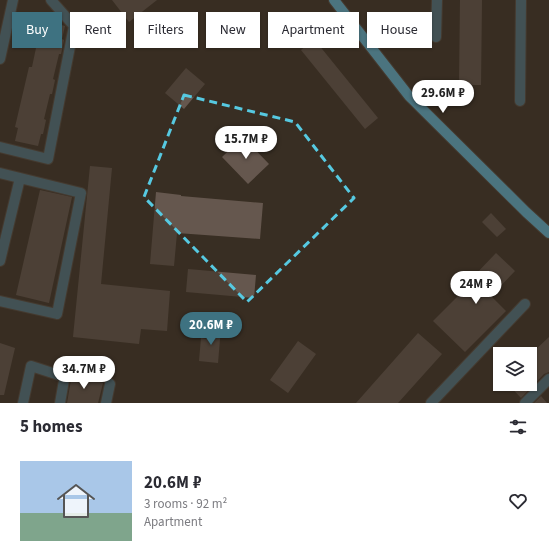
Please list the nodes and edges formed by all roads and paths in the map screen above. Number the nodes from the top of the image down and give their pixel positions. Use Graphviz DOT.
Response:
graph roads {
  1 [pos="13,0"];
  2 [pos="51,0"];
  3 [pos="334,0"];
  4 [pos="436,0"];
  5 [pos="521,0"];
  6 [pos="436,37"];
  7 [pos="0,59"];
  8 [pos="520,101"];
  9 [pos="0,147"];
  10 [pos="0,173"];
  11 [pos="20,178"];
  12 [pos="549,232"];
  13 [pos="0,261"];
  14 [pos="0,301"];
  15 [pos="525,304"];
  16 [pos="549,379"];
  17 [pos="110,384"];
  18 [pos="23,403"];
  19 [pos="60,403"];
  20 [pos="106,403"];
  21 [pos="431,403"];
  22 [pos="525,403"];
  1 -- 7 [label="lane"];
  2 -- 9 [label="lane"];
  3 -- 12 [label="main road"];
  4 -- 6 [label="lane"];
  5 -- 8 [label="lane"];
  10 -- 11 [label="lane"];
  11 -- 13 [label="lane"];
  11 -- 14 [label="lane"];
  15 -- 21 [label="lane"];
  16 -- 22 [label="lane"];
  17 -- 20 [label="lane"];
  18 -- 19 [label="lane"];
}
